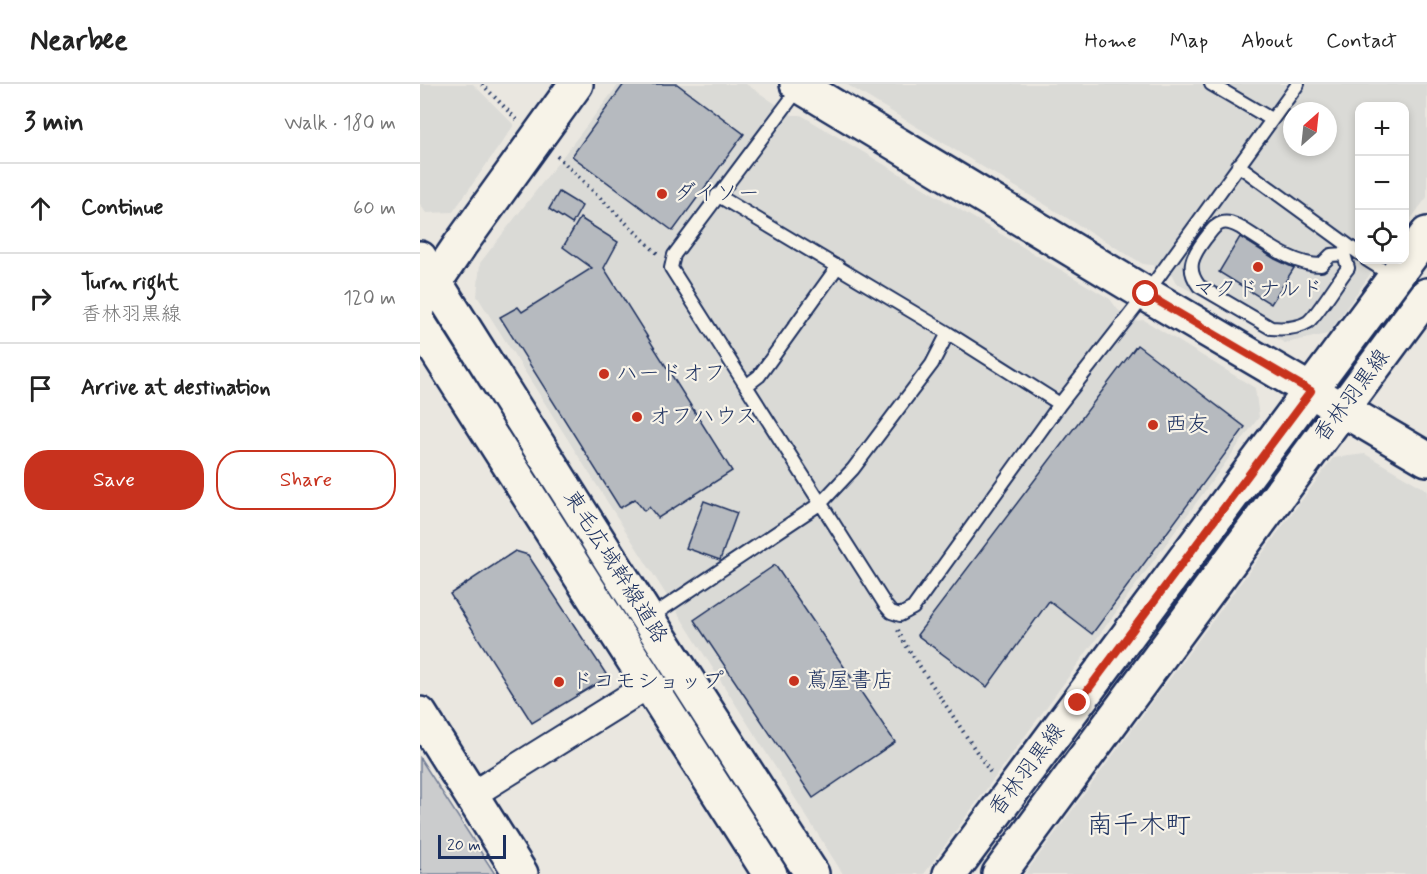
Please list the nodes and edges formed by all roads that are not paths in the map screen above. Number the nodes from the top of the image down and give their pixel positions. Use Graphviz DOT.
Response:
graph roads {
  1 [pos="576,84"];
  2 [pos="1211,84"];
  3 [pos="1298,84"];
  4 [pos="800,85"];
  5 [pos="1271,119"];
  6 [pos="1238,165"];
  7 [pos="717,195"];
  8 [pos="1427,234"];
  9 [pos="1346,250"];
  10 [pos="1355,253"];
  11 [pos="1373,264"];
  12 [pos="838,266"];
  13 [pos="1395,278"];
  14 [pos="425,281"];
  15 [pos="1146,294"];
  16 [pos="1427,295"];
  17 [pos="420,325"];
  18 [pos="948,333"];
  19 [pos="746,386"];
  20 [pos="1311,391"];
  21 [pos="1060,404"];
  22 [pos="1342,410"];
  23 [pos="1427,459"];
  24 [pos="821,503"];
  25 [pos="648,619"];
  26 [pos="650,684"];
  27 [pos="420,714"];
  28 [pos="472,795"];
  29 [pos="521,874"];
  30 [pos="770,874"];
  31 [pos="812,874"];
  32 [pos="950,874"];
  33 [pos="999,874"];
  1 -- 14 [label="main road"];
  2 -- 5 [label="lane"];
  3 -- 5 [label="lane"];
  4 -- 7 [label="lane"];
  4 -- 15 [label="main road"];
  5 -- 6 [label="lane"];
  6 -- 9 [label="lane"];
  6 -- 15 [label="lane"];
  7 -- 12 [label="lane"];
  7 -- 19 [label="lane"];
  8 -- 13 [label="main road, 香林羽黒線"];
  9 -- 9 [label="lane"];
  9 -- 10 [label="lane"];
  11 -- 13 [label="lane"];
  12 -- 18 [label="lane"];
  12 -- 19 [label="lane"];
  13 -- 20 [label="main road, 香林羽黒線"];
  14 -- 25 [label="main road, 東毛広域幹線道路"];
  15 -- 20 [label="main road"];
  15 -- 21 [label="lane"];
  16 -- 22 [label="main road, 香林羽黒線"];
  17 -- 26 [label="main road, 東毛広域幹線道路"];
  18 -- 21 [label="lane"];
  18 -- 24 [label="lane"];
  19 -- 24 [label="lane"];
  20 -- 22 [label="main road"];
  20 -- 32 [label="main road, 香林羽黒線"];
  21 -- 24 [label="lane"];
  22 -- 23 [label="main road"];
  22 -- 33 [label="main road, 香林羽黒線"];
  24 -- 25 [label="lane"];
  25 -- 31 [label="main road, 東毛広域幹線道路"];
  26 -- 28 [label="street"];
  26 -- 30 [label="main road, 東毛広域幹線道路"];
  27 -- 28 [label="main road"];
  28 -- 29 [label="main road"];
}
